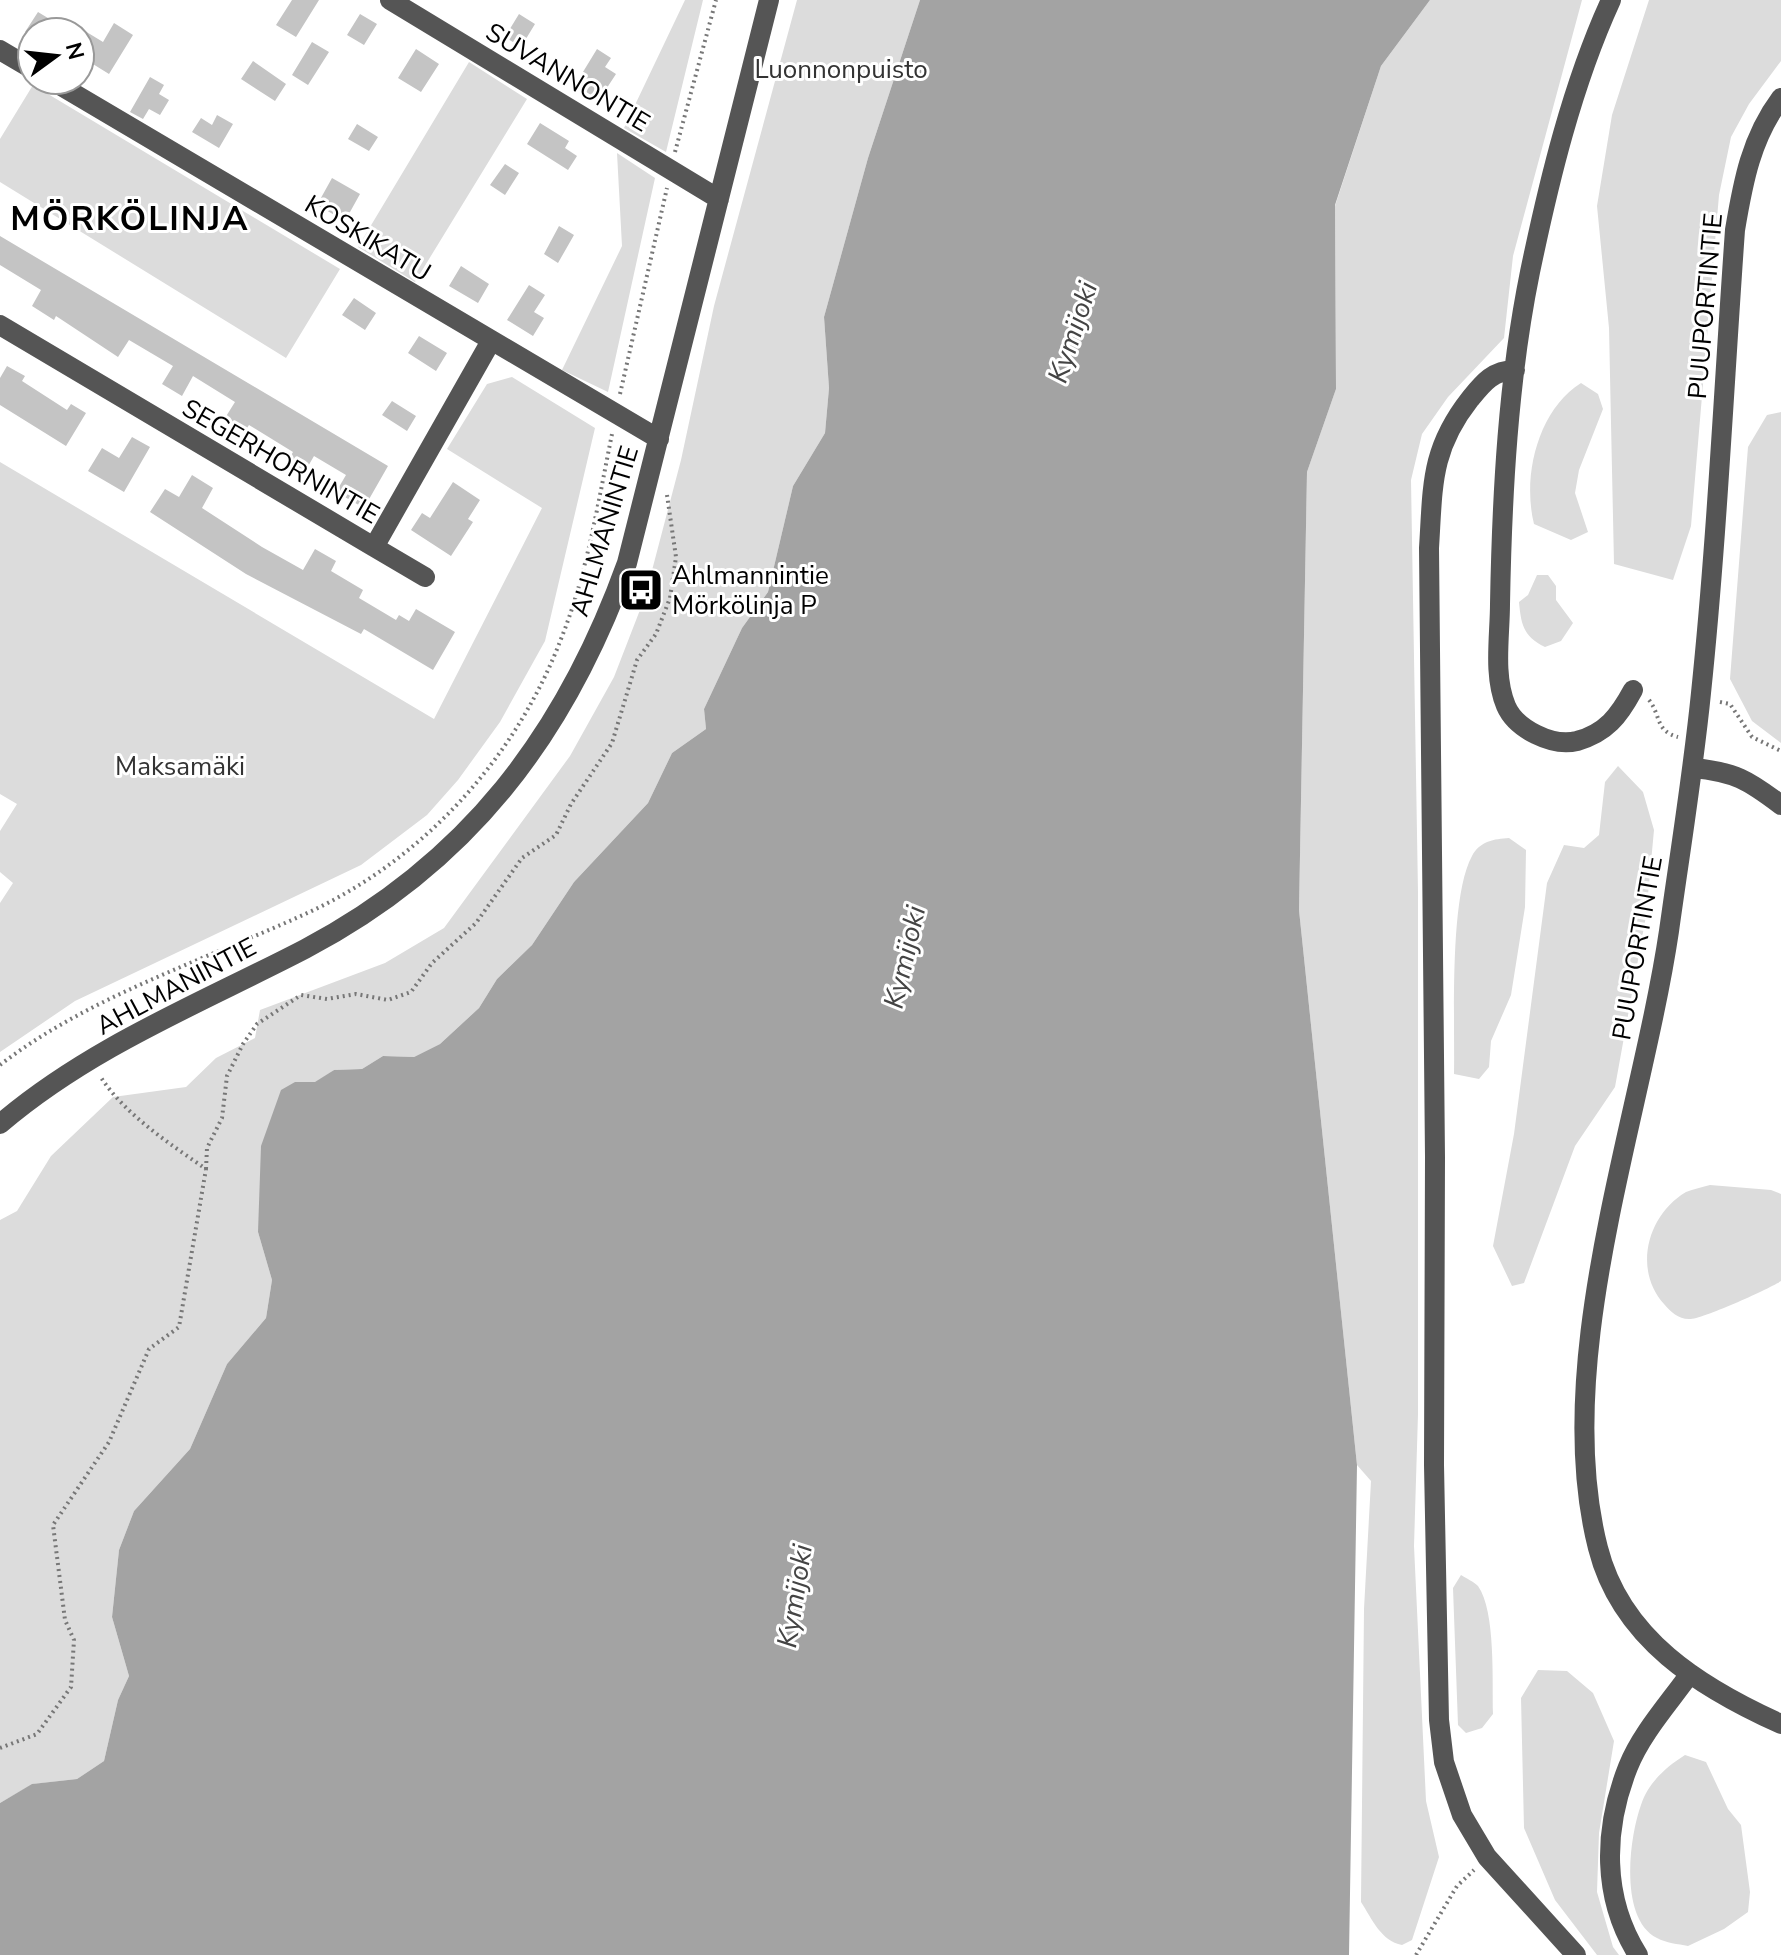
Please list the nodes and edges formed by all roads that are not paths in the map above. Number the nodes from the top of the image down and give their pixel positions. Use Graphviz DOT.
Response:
graph roads {
  1 [pos="390,0"];
  2 [pos="769,0"];
  3 [pos="1611,0"];
  4 [pos="78,96"];
  5 [pos="1781,98"];
  6 [pos="719,199"];
  7 [pos="0,325"];
  8 [pos="491,341"];
  9 [pos="1515,370"];
  10 [pos="659,439"];
  11 [pos="374,547"];
  12 [pos="425,577"];
  13 [pos="1638,692"];
  14 [pos="1693,768"];
  15 [pos="1781,805"];
  16 [pos="0,1124"];
  17 [pos="1689,1675"];
  18 [pos="1781,1724"];
  19 [pos="1576,1955"];
  20 [pos="1638,1955"];
  1 -- 6 [label="street, SUVANNONTIE"];
  2 -- 6 [label="street, AHLMANINTIE"];
  3 -- 9 [label="street"];
  4 -- 8 [label="street, KOSKIKATU"];
  5 -- 14 [label="street, PUUPORTINTIE"];
  6 -- 10 [label="street, AHLMANINTIE"];
  7 -- 11 [label="street, SEGERHORNINTIE"];
  8 -- 10 [label="street, KOSKIKATU"];
  8 -- 11 [label="street, SEGERHORNINTIE"];
  9 -- 13 [label="street"];
  9 -- 19 [label="street"];
  10 -- 16 [label="street, AHLMANINTIE"];
  11 -- 12 [label="street"];
  14 -- 15 [label="street"];
  14 -- 17 [label="street, PUUPORTINTIE"];
  17 -- 18 [label="street, PUUPORTINTIE"];
  17 -- 20 [label="street"];
}
